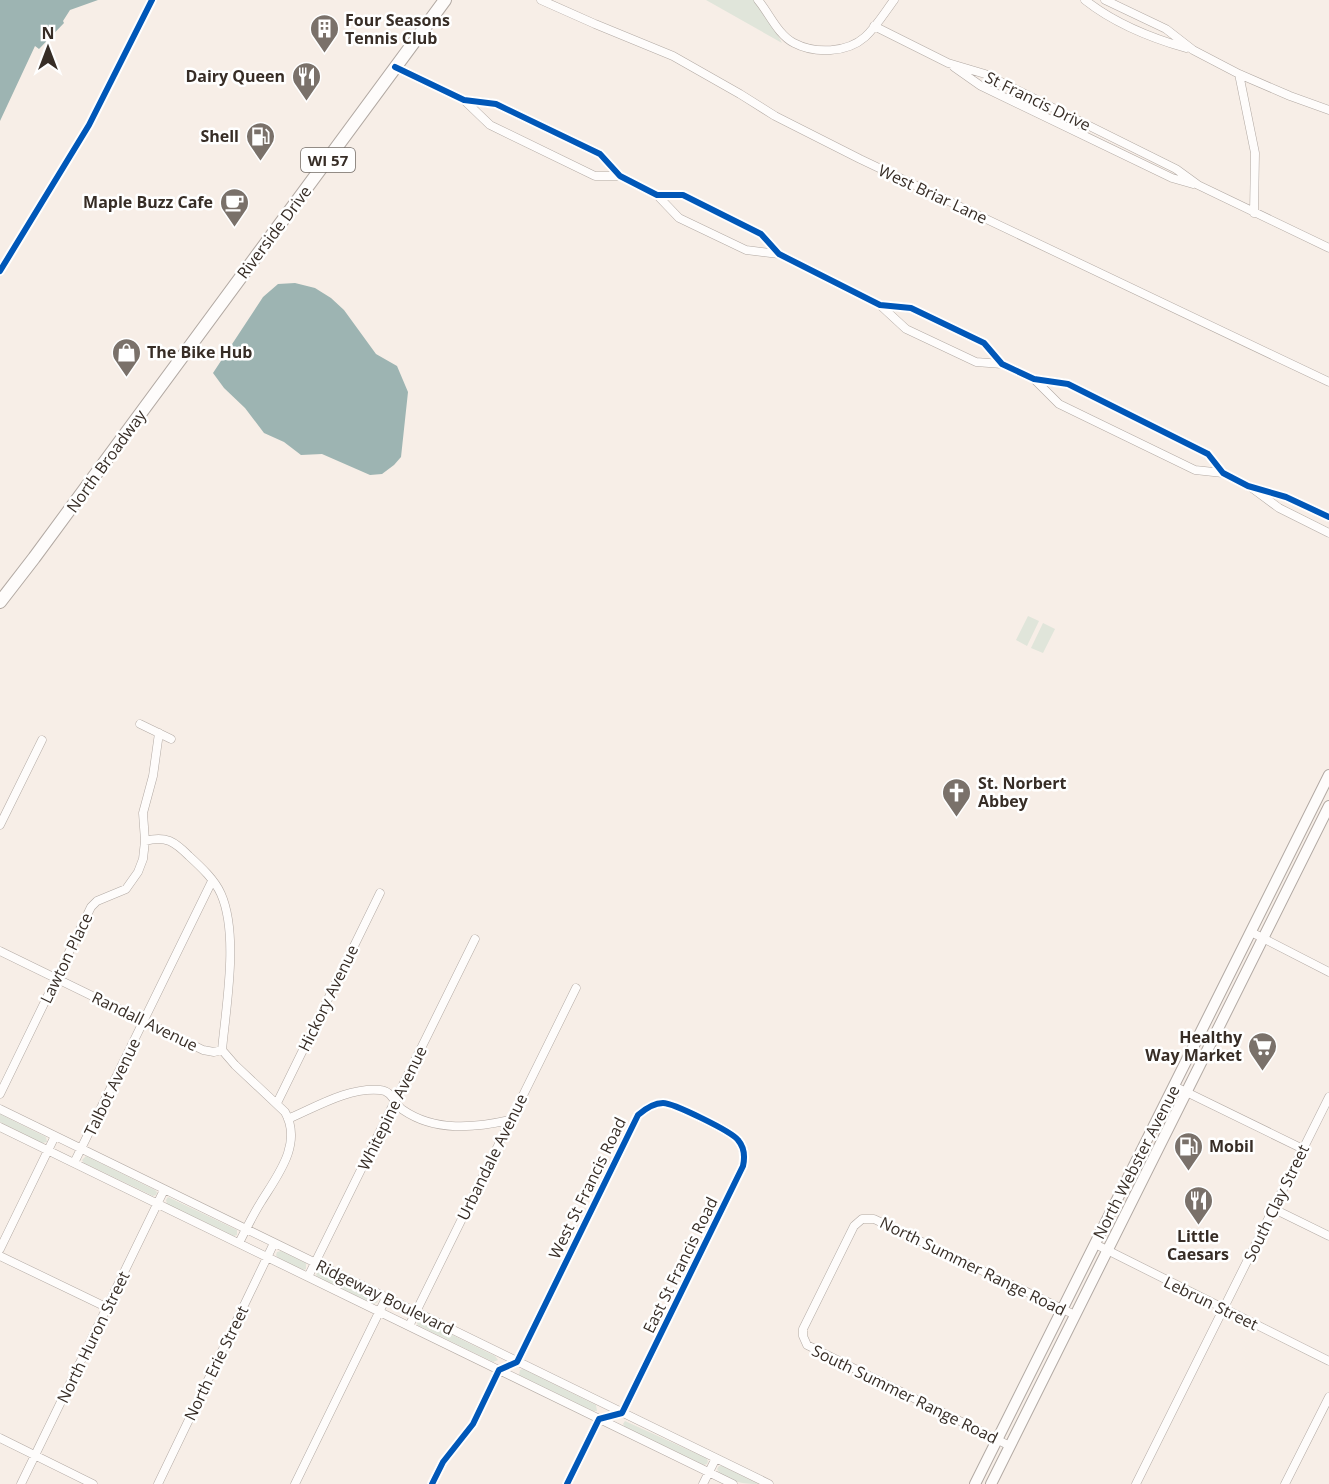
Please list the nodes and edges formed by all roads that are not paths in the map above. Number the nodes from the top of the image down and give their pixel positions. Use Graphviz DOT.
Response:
graph roads {
  1 [pos="445,0"];
  2 [pos="541,0"];
  3 [pos="894,0"];
  4 [pos="1085,0"];
  5 [pos="1105,0"];
  6 [pos="761,1"];
  7 [pos="874,26"];
  8 [pos="1193,50"];
  9 [pos="948,63"];
  10 [pos="395,67"];
  11 [pos="1239,74"];
  12 [pos="464,100"];
  13 [pos="1329,110"];
  14 [pos="620,176"];
  15 [pos="1198,185"];
  16 [pos="657,195"];
  17 [pos="1254,213"];
  18 [pos="1329,248"];
  19 [pos="779,254"];
  20 [pos="880,305"];
  21 [pos="210,319"];
  22 [pos="1002,364"];
  23 [pos="1034,379"];
  24 [pos="1329,382"];
  25 [pos="1223,473"];
  26 [pos="1248,486"];
  27 [pos="1329,517"];
  28 [pos="1329,532"];
  29 [pos="0,602"];
  30 [pos="140,724"];
  31 [pos="159,734"];
  32 [pos="171,739"];
  33 [pos="42,740"];
  34 [pos="1329,775"];
  35 [pos="1311,810"];
  36 [pos="1327,814"];
  37 [pos="0,825"];
  38 [pos="145,841"];
  39 [pos="212,881"];
  40 [pos="380,893"];
  41 [pos="1251,932"];
  42 [pos="1263,938"];
  43 [pos="475,939"];
  44 [pos="0,951"];
  45 [pos="1329,972"];
  46 [pos="56,978"];
  47 [pos="576,988"];
  48 [pos="144,1021"];
  49 [pos="222,1050"];
  50 [pos="1174,1086"];
  51 [pos="1186,1092"];
  52 [pos="0,1094"];
  53 [pos="1329,1097"];
  54 [pos="395,1102"];
  55 [pos="277,1103"];
  56 [pos="1327,1108"];
  57 [pos="0,1109"];
  58 [pos="288,1119"];
  59 [pos="510,1120"];
  60 [pos="0,1127"];
  61 [pos="727,1132"];
  62 [pos="55,1136"];
  63 [pos="81,1149"];
  64 [pos="1303,1149"];
  65 [pos="48,1150"];
  66 [pos="74,1163"];
  67 [pos="164,1190"];
  68 [pos="158,1204"];
  69 [pos="1274,1209"];
  70 [pos="245,1229"];
  71 [pos="1329,1236"];
  72 [pos="239,1243"];
  73 [pos="274,1243"];
  74 [pos="1095,1244"];
  75 [pos="0,1249"];
  76 [pos="1107,1251"];
  77 [pos="0,1256"];
  78 [pos="267,1256"];
  79 [pos="315,1263"];
  80 [pos="830,1273"];
  81 [pos="308,1277"];
  82 [pos="386,1298"];
  83 [pos="108,1308"];
  84 [pos="1062,1309"];
  85 [pos="1224,1309"];
  86 [pos="379,1311"];
  87 [pos="416,1312"];
  88 [pos="1075,1316"];
  89 [pos="409,1326"];
  90 [pos="1329,1361"];
  91 [pos="517,1362"];
  92 [pos="499,1370"];
  93 [pos="1329,1397"];
  94 [pos="622,1413"];
  95 [pos="599,1419"];
  96 [pos="0,1438"];
  97 [pos="997,1439"];
  98 [pos="1010,1446"];
  99 [pos="35,1455"];
  100 [pos="716,1458"];
  101 [pos="709,1473"];
  102 [pos="21,1484"];
  103 [pos="93,1484"];
  104 [pos="158,1484"];
  105 [pos="295,1484"];
  106 [pos="432,1484"];
  107 [pos="567,1484"];
  108 [pos="704,1484"];
  109 [pos="733,1484"];
  110 [pos="769,1484"];
  111 [pos="975,1484"];
  112 [pos="991,1484"];
  113 [pos="1136,1484"];
  114 [pos="1285,1484"];
  1 -- 10 [label="main road, Riverside Drive / WI 57"];
  2 -- 24 [label="street, West Briar Lane"];
  3 -- 7 [label="street"];
  4 -- 8 [label="street"];
  5 -- 8 [label="street"];
  6 -- 7 [label="street"];
  7 -- 9 [label="street, St Francis Drive"];
  8 -- 11 [label="street"];
  9 -- 15 [label="street"];
  9 -- 15 [label="street, St Francis Drive"];
  10 -- 12 [label="street"];
  10 -- 21 [label="main road, Riverside Drive / WI 57"];
  11 -- 13 [label="street"];
  11 -- 17 [label="street"];
  12 -- 14 [label="street"];
  12 -- 14 [label="street"];
  14 -- 16 [label="street"];
  15 -- 17 [label="street, St Francis Drive"];
  16 -- 19 [label="street"];
  16 -- 19 [label="street"];
  17 -- 18 [label="street, St Francis Drive"];
  19 -- 20 [label="street"];
  20 -- 22 [label="street"];
  20 -- 22 [label="street"];
  21 -- 29 [label="main road, North Broadway / WI 57"];
  22 -- 23 [label="street"];
  23 -- 25 [label="street"];
  23 -- 25 [label="street"];
  25 -- 26 [label="street"];
  26 -- 27 [label="street"];
  26 -- 28 [label="street"];
  30 -- 31 [label="street"];
  31 -- 32 [label="street"];
  31 -- 38 [label="street, Lawton Place"];
  33 -- 37 [label="street"];
  34 -- 35 [label="main road, North Webster Avenue"];
  35 -- 36 [label="street"];
  35 -- 41 [label="main road, North Webster Avenue"];
  36 -- 42 [label="main road, North Webster Avenue"];
  38 -- 39 [label="street"];
  38 -- 46 [label="street, Lawton Place"];
  39 -- 48 [label="street, Talbot Avenue"];
  39 -- 49 [label="street"];
  40 -- 55 [label="street, Hickory Avenue"];
  41 -- 42 [label="street"];
  41 -- 50 [label="main road, North Webster Avenue"];
  42 -- 45 [label="street"];
  42 -- 51 [label="main road, North Webster Avenue"];
  43 -- 54 [label="street, Whitepine Avenue"];
  44 -- 46 [label="street, Randall Avenue"];
  46 -- 48 [label="street, Randall Avenue"];
  46 -- 52 [label="street, Lawton Place"];
  47 -- 59 [label="street, Urbandale Avenue"];
  48 -- 49 [label="street, Randall Avenue"];
  48 -- 63 [label="street, Talbot Avenue"];
  49 -- 55 [label="street, Randall Avenue"];
  50 -- 51 [label="street"];
  50 -- 74 [label="main road, North Webster Avenue"];
  51 -- 64 [label="street"];
  51 -- 76 [label="main road, North Webster Avenue"];
  53 -- 56 [label="street, South Clay Street"];
  54 -- 58 [label="street"];
  54 -- 59 [label="street"];
  54 -- 79 [label="street, Whitepine Avenue"];
  55 -- 58 [label="street, Randall Avenue"];
  56 -- 64 [label="street, South Clay Street"];
  57 -- 62 [label="street, Ridgeway Boulevard"];
  58 -- 70 [label="street"];
  59 -- 87 [label="street, Urbandale Avenue"];
  60 -- 65 [label="street, Ridgeway Boulevard"];
  61 -- 91 [label="street, West St Francis Road"];
  61 -- 94 [label="street, East St Francis Road"];
  62 -- 63 [label="street, Ridgeway Boulevard"];
  62 -- 65 [label="street"];
  63 -- 66 [label="street, Talbot Avenue"];
  63 -- 67 [label="street, Ridgeway Boulevard"];
  64 -- 69 [label="street, South Clay Street"];
  65 -- 66 [label="street, Ridgeway Boulevard"];
  65 -- 75 [label="street"];
  66 -- 68 [label="street, Ridgeway Boulevard"];
  67 -- 68 [label="street, North Huron Street"];
  67 -- 70 [label="street, Ridgeway Boulevard"];
  68 -- 72 [label="street, Ridgeway Boulevard"];
  68 -- 83 [label="street, North Huron Street"];
  69 -- 71 [label="street"];
  69 -- 85 [label="street, South Clay Street"];
  70 -- 72 [label="street"];
  70 -- 73 [label="street, Ridgeway Boulevard"];
  72 -- 78 [label="street, Ridgeway Boulevard"];
  73 -- 78 [label="street, North Erie Street"];
  73 -- 79 [label="street, Ridgeway Boulevard"];
  74 -- 76 [label="street, Lebrun Street"];
  74 -- 84 [label="main road, North Webster Avenue"];
  76 -- 85 [label="street, Lebrun Street"];
  76 -- 88 [label="main road, North Webster Avenue"];
  77 -- 83 [label="street"];
  78 -- 81 [label="street, Ridgeway Boulevard"];
  78 -- 104 [label="street, North Erie Street"];
  79 -- 81 [label="street, Whitepine Avenue"];
  79 -- 82 [label="street, Ridgeway Boulevard"];
  80 -- 84 [label="street, North Summer Range Road"];
  80 -- 97 [label="street, South Summer Range Road"];
  81 -- 86 [label="street, Ridgeway Boulevard"];
  82 -- 86 [label="street"];
  82 -- 87 [label="street, Ridgeway Boulevard"];
  83 -- 99 [label="street, North Huron Street"];
  84 -- 88 [label="street, North Summer Range Road"];
  84 -- 97 [label="main road, North Webster Avenue"];
  85 -- 90 [label="street, Lebrun Street"];
  85 -- 113 [label="street, South Clay Street"];
  86 -- 89 [label="street, Ridgeway Boulevard"];
  86 -- 105 [label="street"];
  87 -- 89 [label="street, Urbandale Avenue"];
  87 -- 91 [label="street, Ridgeway Boulevard"];
  88 -- 98 [label="main road, North Webster Avenue"];
  89 -- 92 [label="street, Ridgeway Boulevard"];
  91 -- 92 [label="street"];
  91 -- 94 [label="street, Ridgeway Boulevard"];
  92 -- 95 [label="street, Ridgeway Boulevard"];
  92 -- 106 [label="street"];
  93 -- 114 [label="street"];
  94 -- 95 [label="street"];
  94 -- 100 [label="street, Ridgeway Boulevard"];
  95 -- 101 [label="street, Ridgeway Boulevard"];
  95 -- 107 [label="street"];
  96 -- 99 [label="street"];
  97 -- 98 [label="street, South Summer Range Road"];
  97 -- 111 [label="main road, North Webster Avenue"];
  98 -- 112 [label="main road, North Webster Avenue"];
  99 -- 102 [label="street, North Huron Street"];
  99 -- 103 [label="street"];
  100 -- 101 [label="street"];
  100 -- 110 [label="street, Ridgeway Boulevard"];
  101 -- 108 [label="street"];
  101 -- 109 [label="street, Ridgeway Boulevard"];
}
